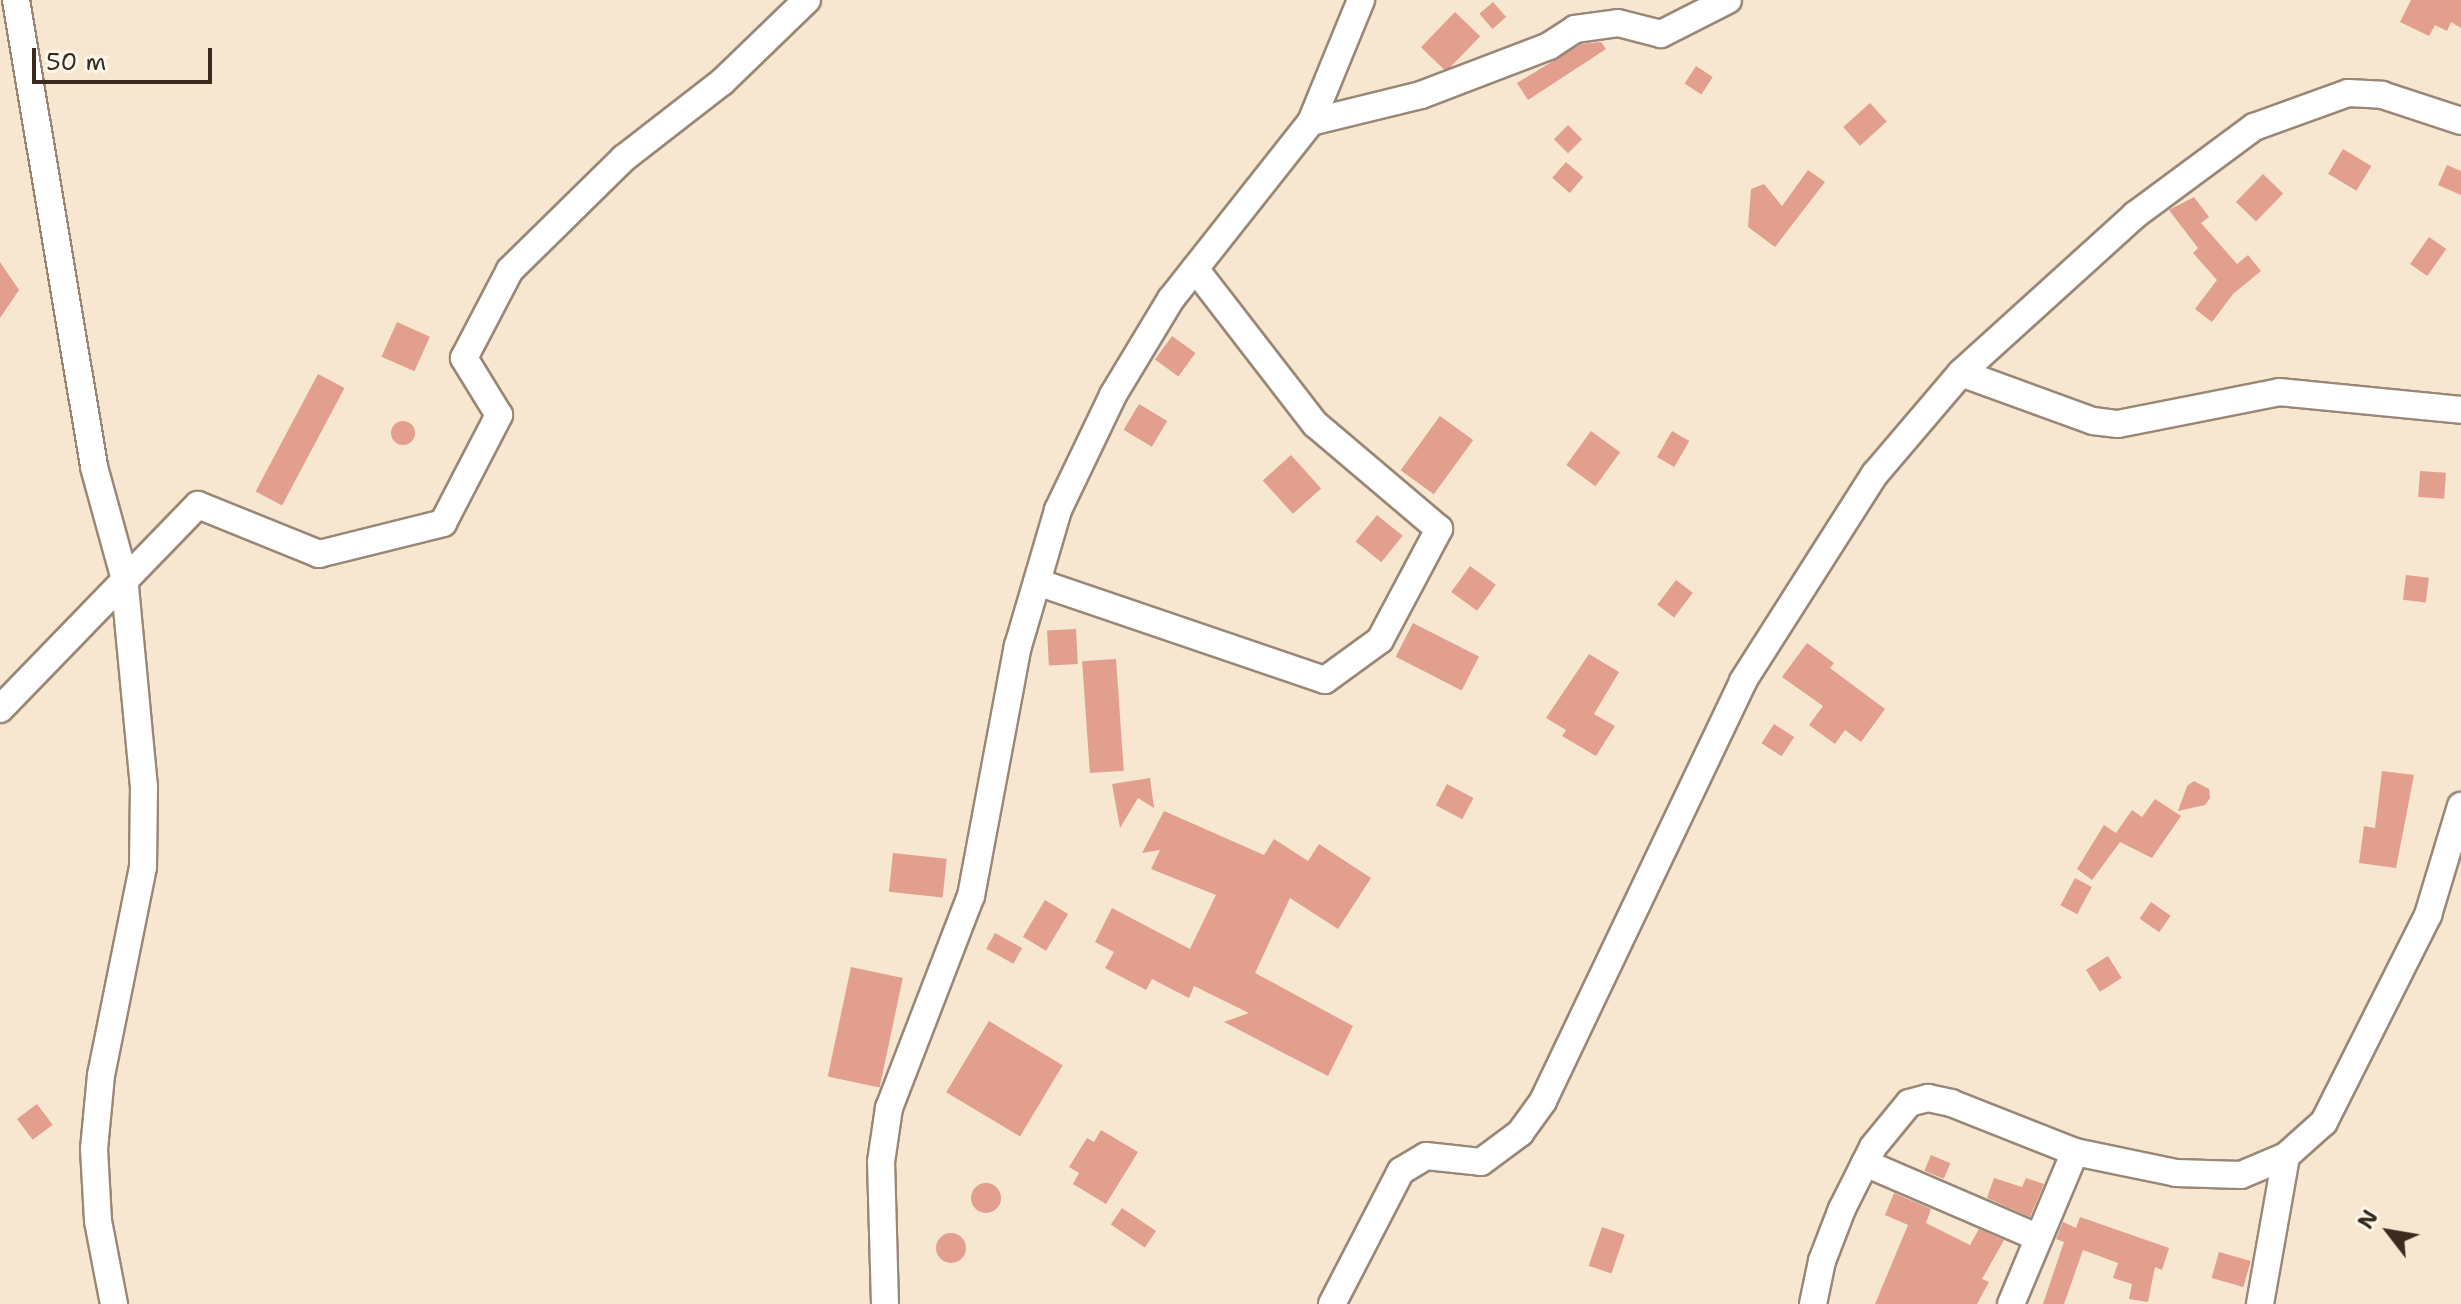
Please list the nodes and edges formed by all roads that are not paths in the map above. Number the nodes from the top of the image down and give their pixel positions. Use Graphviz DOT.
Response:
graph roads {
  1 [pos="16,0"];
  2 [pos="807,0"];
  3 [pos="1361,0"];
  4 [pos="1728,0"];
  5 [pos="2461,121"];
  6 [pos="1311,122"];
  7 [pos="1195,269"];
  8 [pos="1961,373"];
  9 [pos="2461,410"];
  10 [pos="124,576"];
  11 [pos="1037,582"];
  12 [pos="0,709"];
  13 [pos="2461,806"];
  14 [pos="2075,1152"];
  15 [pos="2286,1156"];
  16 [pos="1865,1163"];
  17 [pos="2039,1238"];
  18 [pos="114,1304"];
  19 [pos="885,1304"];
  20 [pos="1332,1304"];
  21 [pos="1813,1304"];
  22 [pos="2011,1304"];
  23 [pos="2260,1304"];
  1 -- 10 [label="street"];
  2 -- 10 [label="street"];
  3 -- 6 [label="street"];
  4 -- 6 [label="street"];
  5 -- 8 [label="street"];
  6 -- 7 [label="street"];
  7 -- 11 [label="street"];
  7 -- 11 [label="street"];
  8 -- 9 [label="street"];
  8 -- 20 [label="street"];
  10 -- 12 [label="street"];
  10 -- 18 [label="street"];
  11 -- 19 [label="street"];
  13 -- 15 [label="street"];
  14 -- 15 [label="street"];
  14 -- 16 [label="street"];
  14 -- 17 [label="street"];
  15 -- 23 [label="street"];
  16 -- 17 [label="street"];
  16 -- 21 [label="street"];
  17 -- 22 [label="street"];
}
